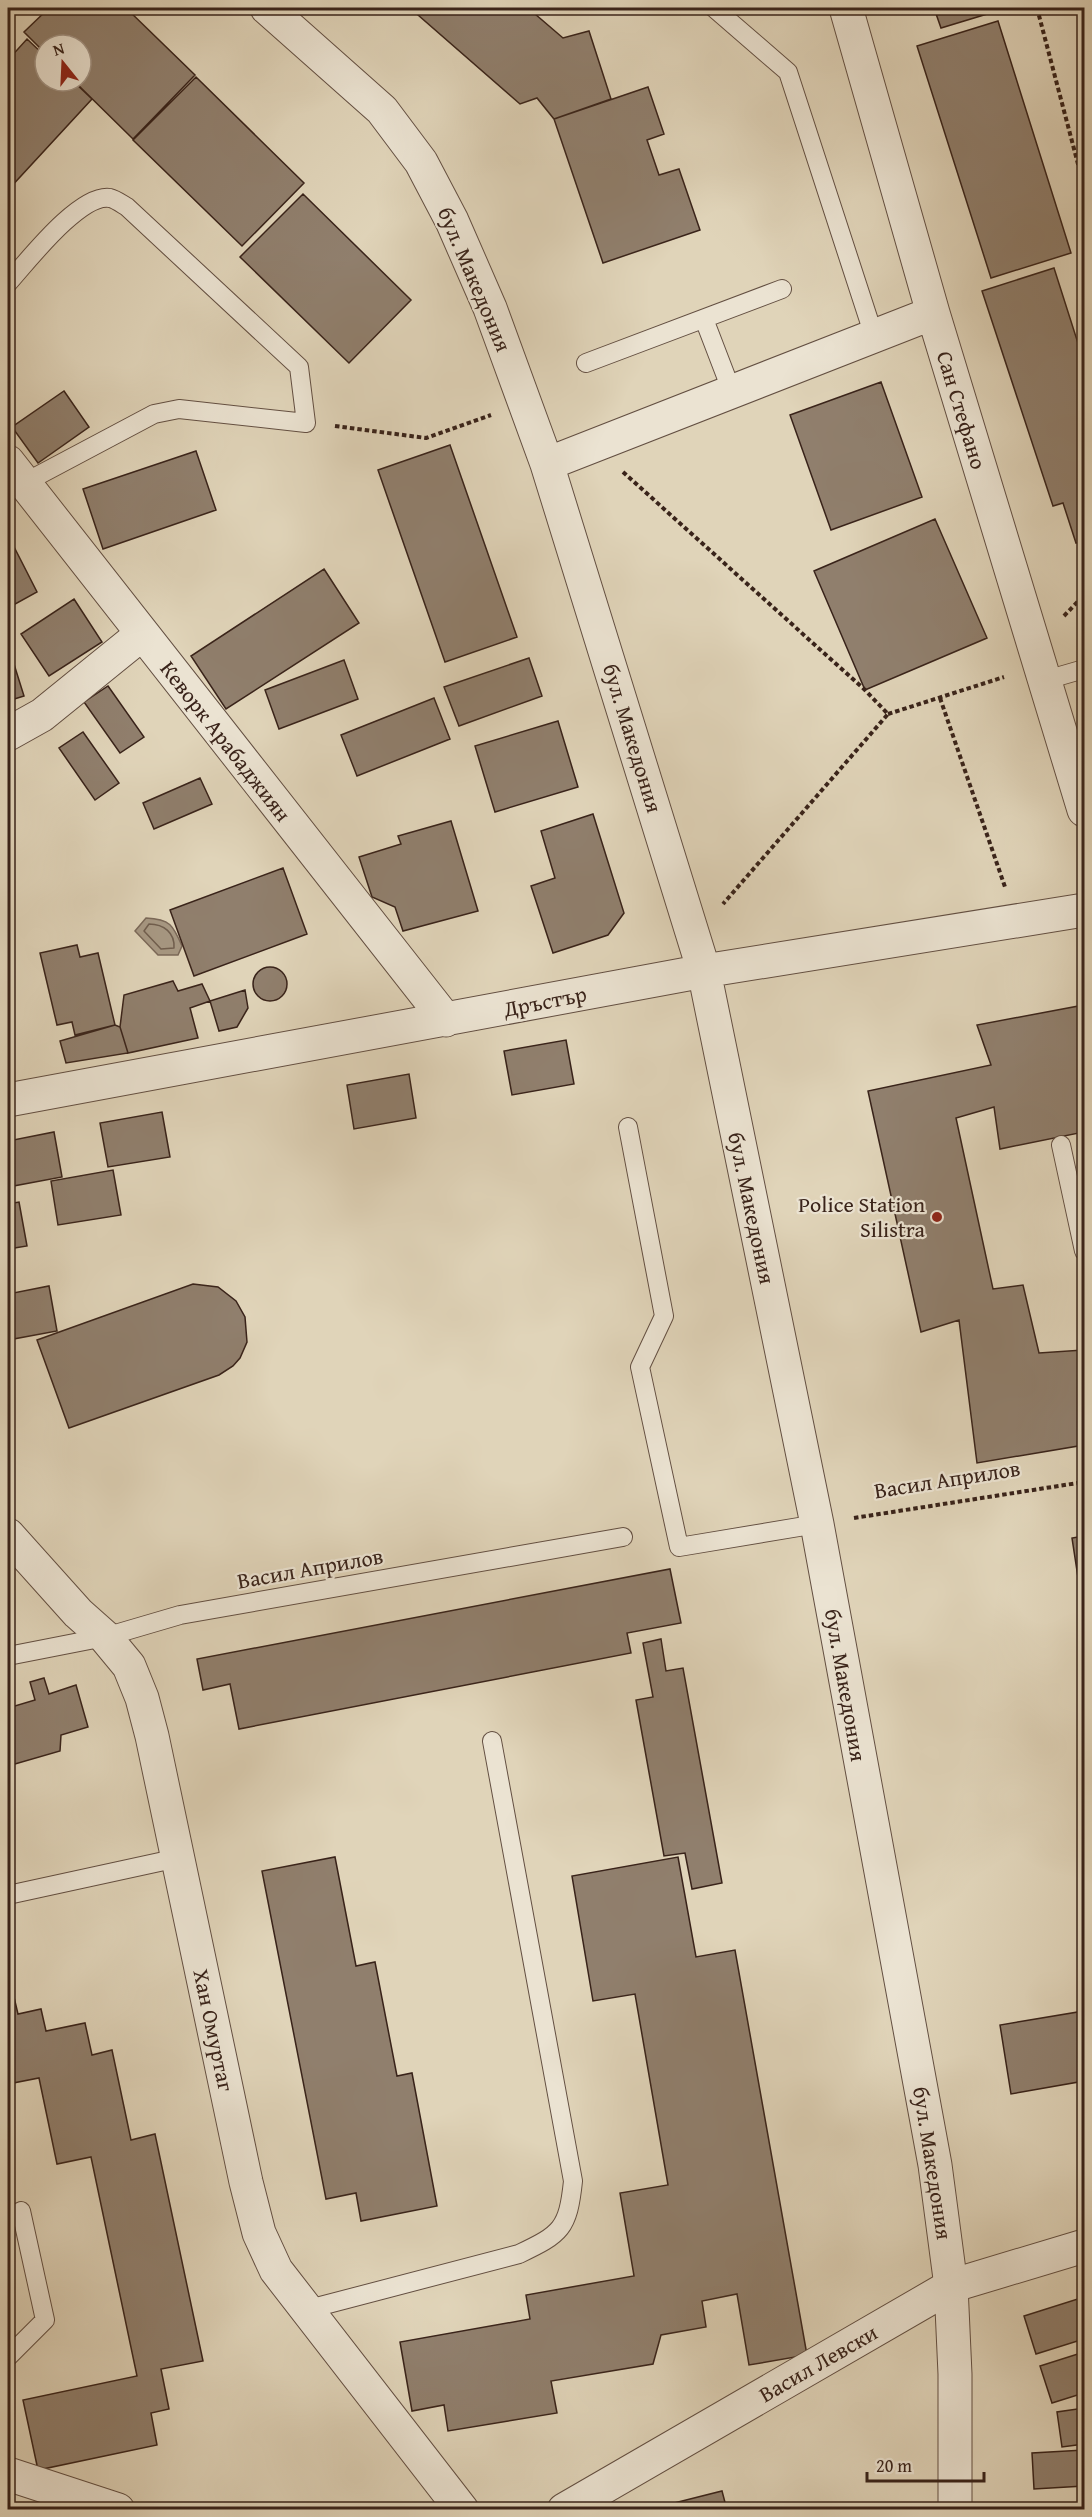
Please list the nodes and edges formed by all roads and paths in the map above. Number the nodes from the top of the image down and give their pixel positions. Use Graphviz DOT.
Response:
graph roads {
  1 [pos="267,8"];
  2 [pos="714,8"];
  3 [pos="846,8"];
  4 [pos="1037,8"];
  5 [pos="1084,187"];
  6 [pos="8,283"];
  7 [pos="782,289"];
  8 [pos="933,313"];
  9 [pos="704,319"];
  10 [pos="874,336"];
  11 [pos="586,363"];
  12 [pos="732,392"];
  13 [pos="525,403"];
  14 [pos="306,423"];
  15 [pos="594,445"];
  16 [pos="547,464"];
  17 [pos="16,472"];
  18 [pos="142,634"];
  19 [pos="1084,669"];
  20 [pos="1043,673"];
  21 [pos="940,698"];
  22 [pos="888,714"];
  23 [pos="8,734"];
  24 [pos="1084,810"];
  25 [pos="1084,910"];
  26 [pos="1016,920"];
  27 [pos="695,936"];
  28 [pos="704,971"];
  29 [pos="446,1020"];
  30 [pos="8,1100"];
  31 [pos="628,1127"];
  32 [pos="1060,1145"];
  33 [pos="1084,1251"];
  34 [pos="1084,1482"];
  35 [pos="817,1524"];
  36 [pos="8,1535"];
  37 [pos="623,1537"];
  38 [pos="105,1637"];
  39 [pos="8,1656"];
  40 [pos="492,1741"];
  41 [pos="178,1858"];
  42 [pos="8,1895"];
  43 [pos="21,2211"];
  44 [pos="1084,2246"];
  45 [pos="951,2286"];
  46 [pos="305,2310"];
  47 [pos="8,2357"];
  48 [pos="8,2474"];
  49 [pos="565,2509"];
  50 [pos="118,2510"];
  51 [pos="462,2510"];
  52 [pos="955,2510"];
  1 -- 13 [label="street, бул. Македония"];
  2 -- 10 [label="lane"];
  3 -- 8 [label="street, Сан Стефано"];
  4 -- 5 [label="path"];
  6 -- 14 [label="lane"];
  7 -- 9 [label="lane"];
  8 -- 10 [label="street"];
  8 -- 20 [label="street, Сан Стефано"];
  9 -- 11 [label="lane"];
  9 -- 12 [label="lane"];
  10 -- 12 [label="street"];
  12 -- 15 [label="street"];
  13 -- 14 [label="path"];
  13 -- 16 [label="street, бул. Македония"];
  14 -- 17 [label="lane"];
  15 -- 16 [label="street"];
  15 -- 22 [label="path"];
  16 -- 27 [label="street, бул. Македония"];
  17 -- 18 [label="street, Кеворк Арабаджиян"];
  18 -- 23 [label="street"];
  18 -- 29 [label="street, Кеворк Арабаджиян"];
  19 -- 20 [label="lane"];
  20 -- 21 [label="path"];
  20 -- 24 [label="street, Сан Стефано"];
  21 -- 22 [label="path"];
  21 -- 26 [label="path"];
  22 -- 27 [label="path"];
  25 -- 26 [label="street, Дръстър"];
  26 -- 28 [label="street, Дръстър"];
  27 -- 28 [label="street, бул. Македония"];
  28 -- 29 [label="street, Дръстър"];
  28 -- 35 [label="street, бул. Македония"];
  29 -- 30 [label="street, Дръстър"];
  31 -- 35 [label="lane"];
  32 -- 33 [label="lane"];
  34 -- 35 [label="path, Васил Априлов"];
  35 -- 45 [label="street, бул. Македония"];
  36 -- 38 [label="street, Хан Омуртаг"];
  37 -- 38 [label="lane, Васил Априлов"];
  38 -- 39 [label="lane, Васил Априлов"];
  38 -- 41 [label="street, Хан Омуртаг"];
  40 -- 46 [label="lane"];
  41 -- 42 [label="lane"];
  41 -- 46 [label="street, Хан Омуртаг"];
  43 -- 47 [label="lane"];
  44 -- 45 [label="street, Васил Левски"];
  45 -- 49 [label="street, Васил Левски"];
  45 -- 52 [label="street, бул. Македония"];
  46 -- 51 [label="street, Хан Омуртаг"];
  48 -- 50 [label="street"];
}
